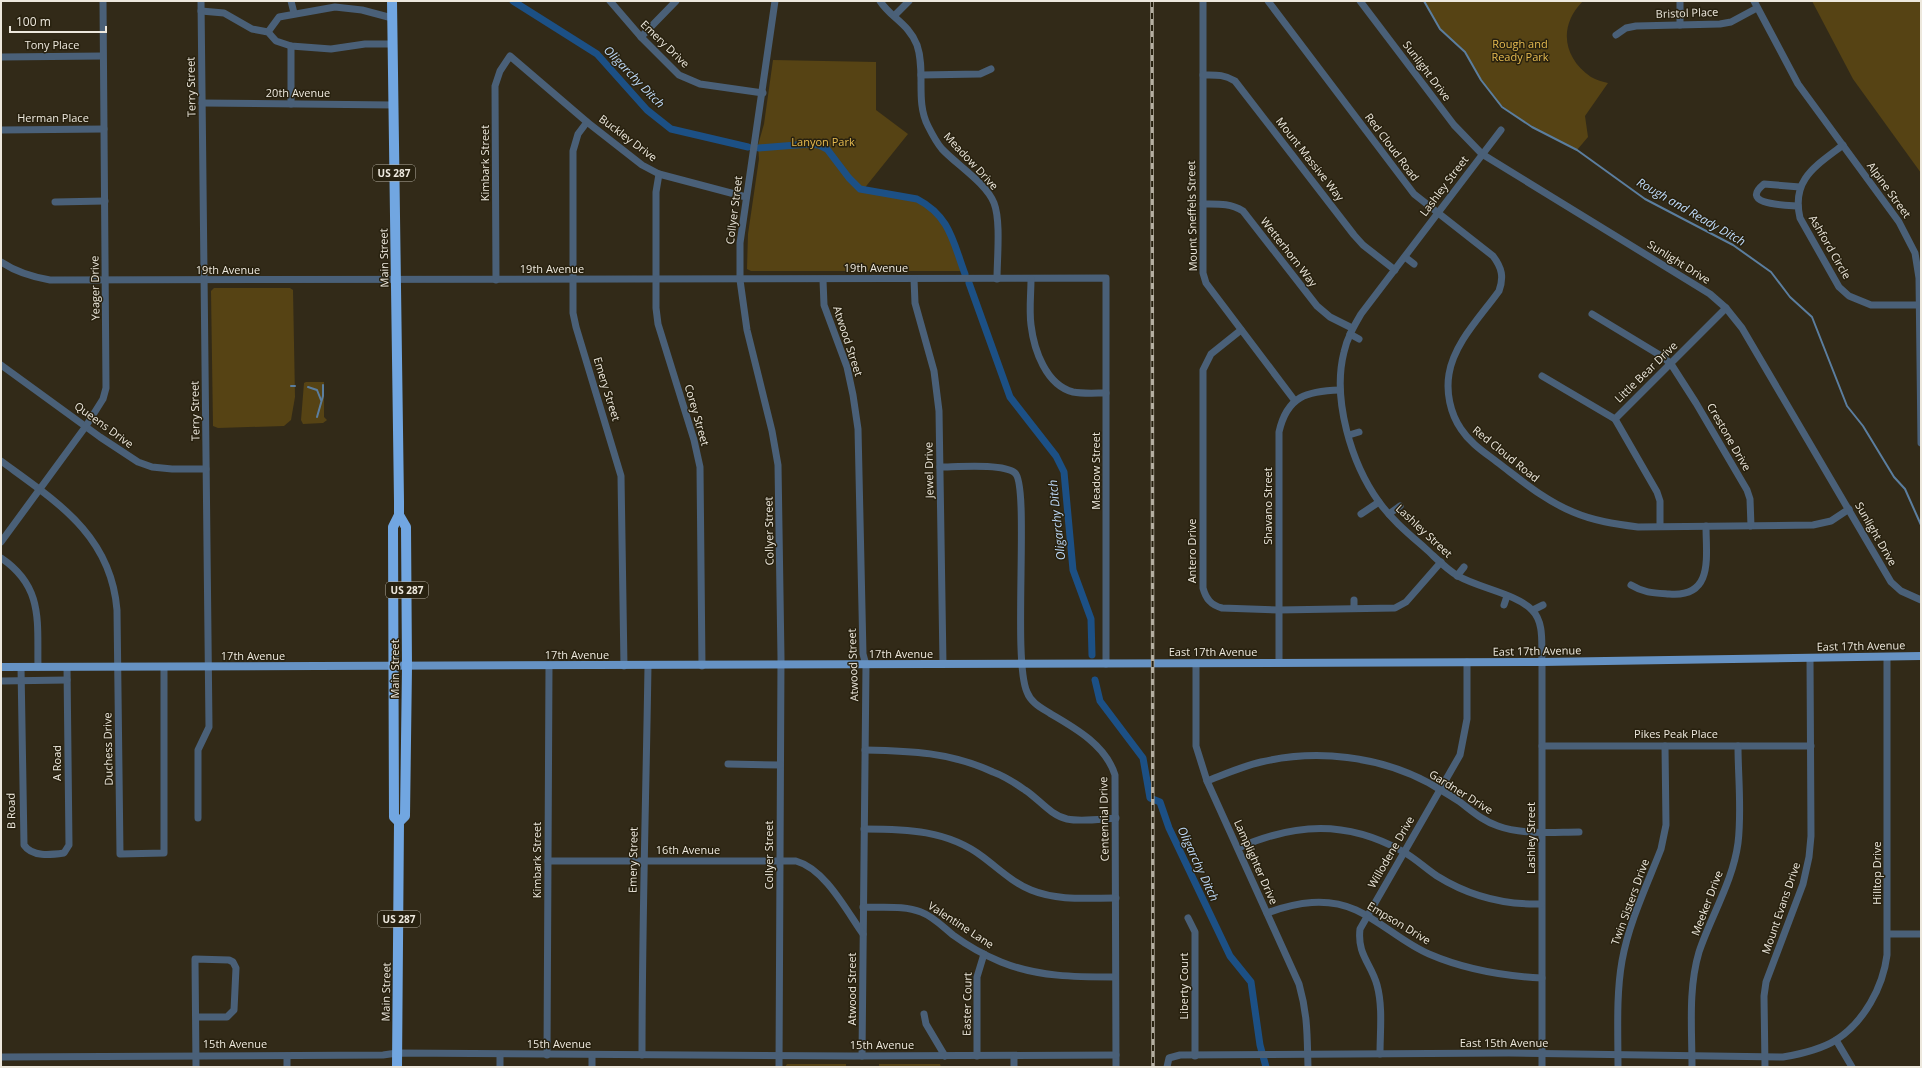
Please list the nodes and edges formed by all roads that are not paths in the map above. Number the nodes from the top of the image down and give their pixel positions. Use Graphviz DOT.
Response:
graph roads {
  1 [pos="102,1"];
  2 [pos="201,1"];
  3 [pos="291,1"];
  4 [pos="392,1"];
  5 [pos="610,1"];
  6 [pos="676,1"];
  7 [pos="775,1"];
  8 [pos="880,1"];
  9 [pos="909,1"];
  10 [pos="1203,1"];
  11 [pos="1268,1"];
  12 [pos="1360,1"];
  13 [pos="1680,1"];
  14 [pos="1756,4"];
  15 [pos="201,11"];
  16 [pos="294,13"];
  17 [pos="895,15"];
  18 [pos="392,18"];
  19 [pos="1680,25"];
  20 [pos="268,32"];
  21 [pos="1616,35"];
  22 [pos="641,37"];
  23 [pos="393,44"];
  24 [pos="291,46"];
  25 [pos="102,56"];
  26 [pos="1,57"];
  27 [pos="516,61"];
  28 [pos="992,69"];
  29 [pos="921,75"];
  30 [pos="1203,75"];
  31 [pos="763,93"];
  32 [pos="202,103"];
  33 [pos="291,104"];
  34 [pos="393,105"];
  35 [pos="587,122"];
  36 [pos="104,129"];
  37 [pos="1,130"];
  38 [pos="1501,130"];
  39 [pos="1843,145"];
  40 [pos="1482,154"];
  41 [pos="659,174"];
  42 [pos="1800,187"];
  43 [pos="746,197"];
  44 [pos="105,201"];
  45 [pos="55,202"];
  46 [pos="1203,204"];
  47 [pos="1798,206"];
  48 [pos="1438,213"];
  49 [pos="1405,257"];
  50 [pos="1,262"];
  51 [pos="1414,264"];
  52 [pos="1395,270"];
  53 [pos="1106,278"];
  54 [pos="914,279"];
  55 [pos="997,279"];
  56 [pos="1031,279"];
  57 [pos="496,280"];
  58 [pos="572,280"];
  59 [pos="657,280"];
  60 [pos="740,280"];
  61 [pos="823,280"];
  62 [pos="105,281"];
  63 [pos="204,281"];
  64 [pos="396,281"];
  65 [pos="1920,305"];
  66 [pos="1726,308"];
  67 [pos="1592,314"];
  68 [pos="1241,330"];
  69 [pos="1351,331"];
  70 [pos="1359,339"];
  71 [pos="1671,364"];
  72 [pos="1,365"];
  73 [pos="1542,376"];
  74 [pos="1340,390"];
  75 [pos="1106,393"];
  76 [pos="1295,401"];
  77 [pos="1615,419"];
  78 [pos="86,426"];
  79 [pos="1359,432"];
  80 [pos="1921,432"];
  81 [pos="1349,435"];
  82 [pos="1921,443"];
  83 [pos="1,461"];
  84 [pos="940,467"];
  85 [pos="206,469"];
  86 [pos="39,489"];
  87 [pos="1379,502"];
  88 [pos="1400,506"];
  89 [pos="1849,509"];
  90 [pos="1361,514"];
  91 [pos="1389,514"];
  92 [pos="399,515"];
  93 [pos="1660,526"];
  94 [pos="1706,526"];
  95 [pos="1751,526"];
  96 [pos="1,542"];
  97 [pos="1,558"];
  98 [pos="1441,562"];
  99 [pos="1464,567"];
  100 [pos="1457,576"];
  101 [pos="1631,585"];
  102 [pos="1507,596"];
  103 [pos="1354,600"];
  104 [pos="1921,600"];
  105 [pos="1504,605"];
  106 [pos="1543,605"];
  107 [pos="1354,608"];
  108 [pos="1279,610"];
  109 [pos="1533,610"];
  110 [pos="1921,656"];
  111 [pos="1887,657"];
  112 [pos="1810,658"];
  113 [pos="1467,662"];
  114 [pos="1542,662"];
  115 [pos="1196,663"];
  116 [pos="1279,663"];
  117 [pos="943,664"];
  118 [pos="1022,664"];
  119 [pos="1106,664"];
  120 [pos="1153,664"];
  121 [pos="781,665"];
  122 [pos="866,665"];
  123 [pos="549,666"];
  124 [pos="624,666"];
  125 [pos="648,666"];
  126 [pos="702,666"];
  127 [pos="1,667"];
  128 [pos="21,667"];
  129 [pos="38,667"];
  130 [pos="67,667"];
  131 [pos="117,667"];
  132 [pos="164,667"];
  133 [pos="209,667"];
  134 [pos="394,667"];
  135 [pos="407,667"];
  136 [pos="21,680"];
  137 [pos="67,680"];
  138 [pos="1,681"];
  139 [pos="1542,746"];
  140 [pos="1665,746"];
  141 [pos="1738,746"];
  142 [pos="1811,746"];
  143 [pos="865,750"];
  144 [pos="728,764"];
  145 [pos="780,765"];
  146 [pos="1207,781"];
  147 [pos="1440,790"];
  148 [pos="198,818"];
  149 [pos="1116,818"];
  150 [pos="400,822"];
  151 [pos="864,829"];
  152 [pos="1542,832"];
  153 [pos="1579,832"];
  154 [pos="1238,848"];
  155 [pos="1404,852"];
  156 [pos="59,854"];
  157 [pos="548,861"];
  158 [pos="780,861"];
  159 [pos="644,862"];
  160 [pos="1116,898"];
  161 [pos="1541,904"];
  162 [pos="863,908"];
  163 [pos="1267,913"];
  164 [pos="1366,916"];
  165 [pos="1188,918"];
  166 [pos="863,934"];
  167 [pos="1888,934"];
  168 [pos="1921,934"];
  169 [pos="984,954"];
  170 [pos="1115,977"];
  171 [pos="1542,978"];
  172 [pos="924,1014"];
  173 [pos="196,1017"];
  174 [pos="1836,1040"];
  175 [pos="397,1053"];
  176 [pos="1380,1054"];
  177 [pos="1542,1054"];
  178 [pos="1618,1054"];
  179 [pos="500,1055"];
  180 [pos="547,1055"];
  181 [pos="592,1055"];
  182 [pos="642,1055"];
  183 [pos="779,1055"];
  184 [pos="1116,1055"];
  185 [pos="1308,1055"];
  186 [pos="196,1056"];
  187 [pos="287,1056"];
  188 [pos="862,1056"];
  189 [pos="945,1056"];
  190 [pos="977,1056"];
  191 [pos="1195,1056"];
  192 [pos="1692,1056"];
  193 [pos="1,1057"];
  194 [pos="1014,1057"];
  195 [pos="1764,1057"];
  196 [pos="196,1067"];
  197 [pos="287,1067"];
  198 [pos="397,1067"];
  199 [pos="500,1067"];
  200 [pos="592,1067"];
  201 [pos="779,1067"];
  202 [pos="1014,1067"];
  203 [pos="1116,1067"];
  204 [pos="1167,1067"];
  205 [pos="1308,1067"];
  206 [pos="1542,1067"];
  207 [pos="1618,1067"];
  208 [pos="1692,1067"];
  209 [pos="1764,1067"];
  210 [pos="1852,1067"];
  1 -- 25 [label="street, Yeager Drive"];
  2 -- 15 [label="street, Terry Street"];
  3 -- 16 [label="street"];
  4 -- 18 [label="highway, Main Street / US 287"];
  5 -- 22 [label="street, Emery Drive"];
  6 -- 22 [label="street"];
  7 -- 31 [label="street, Collyer Street"];
  8 -- 17 [label="street, Meadow Drive"];
  9 -- 17 [label="street"];
  10 -- 30 [label="street, Mount Sneffels Street"];
  11 -- 48 [label="street, Red Cloud Road"];
  12 -- 40 [label="street, Sunlight Drive"];
  13 -- 19 [label="street"];
  14 -- 19 [label="street, Bristol Place"];
  14 -- 39 [label="street, Alpine Street"];
  15 -- 20 [label="street"];
  15 -- 32 [label="street, Terry Street"];
  16 -- 18 [label="street"];
  16 -- 20 [label="street"];
  17 -- 29 [label="street, Meadow Drive"];
  18 -- 23 [label="highway, Main Street / US 287"];
  19 -- 21 [label="street, Bristol Place"];
  20 -- 24 [label="street"];
  22 -- 31 [label="street, Emery Drive"];
  23 -- 24 [label="street"];
  23 -- 34 [label="highway, Main Street / US 287"];
  24 -- 33 [label="street"];
  25 -- 26 [label="street, Tony Place"];
  25 -- 36 [label="street, Yeager Drive"];
  27 -- 35 [label="street, Buckley Drive"];
  27 -- 57 [label="street, Kimbark Street"];
  28 -- 29 [label="street"];
  29 -- 55 [label="street, Meadow Drive"];
  30 -- 46 [label="street, Mount Sneffels Street"];
  30 -- 52 [label="street, Mount Massive Way"];
  31 -- 43 [label="street, Collyer Street"];
  32 -- 33 [label="street, 20th Avenue"];
  32 -- 63 [label="street, Terry Street"];
  33 -- 34 [label="street, 20th Avenue"];
  34 -- 64 [label="highway, Main Street / US 287"];
  35 -- 41 [label="street, Buckley Drive"];
  35 -- 58 [label="street, Emery Street"];
  36 -- 37 [label="street, Herman Place"];
  36 -- 44 [label="street, Yeager Drive"];
  38 -- 40 [label="street, Lashley Street"];
  39 -- 42 [label="street, Ashford Circle"];
  39 -- 65 [label="street, Alpine Street"];
  40 -- 48 [label="street, Lashley Street"];
  40 -- 66 [label="street, Sunlight Drive"];
  41 -- 43 [label="street, Buckley Drive"];
  41 -- 59 [label="street, Corey Street"];
  42 -- 47 [label="street, Ashford Circle"];
  42 -- 47 [label="street, Ashford Circle"];
  43 -- 60 [label="street, Collyer Street"];
  44 -- 45 [label="street"];
  44 -- 62 [label="street, Yeager Drive"];
  46 -- 68 [label="street, Mount Sneffels Street"];
  46 -- 69 [label="street, Wetterhorn Way"];
  47 -- 65 [label="street, Ashford Circle"];
  48 -- 49 [label="street, Lashley Street"];
  48 -- 93 [label="street, Red Cloud Road"];
  49 -- 51 [label="street"];
  49 -- 52 [label="street, Lashley Street"];
  50 -- 62 [label="street, 19th Avenue"];
  52 -- 69 [label="street, Lashley Street"];
  53 -- 56 [label="street, 19th Avenue"];
  53 -- 75 [label="street, Meadow Street"];
  54 -- 55 [label="street, 19th Avenue"];
  54 -- 61 [label="street, 19th Avenue"];
  54 -- 84 [label="street, Jewel Drive"];
  55 -- 56 [label="street, 19th Avenue"];
  56 -- 75 [label="street"];
  57 -- 58 [label="street, 19th Avenue"];
  57 -- 64 [label="street, 19th Avenue"];
  58 -- 59 [label="street, 19th Avenue"];
  58 -- 124 [label="street, Emery Street"];
  59 -- 60 [label="street, 19th Avenue"];
  59 -- 126 [label="street, Corey Street"];
  60 -- 61 [label="street, 19th Avenue"];
  60 -- 121 [label="street, Collyer Street"];
  61 -- 122 [label="street, Atwood Street"];
  62 -- 63 [label="street, 19th Avenue"];
  62 -- 78 [label="street, Yeager Drive"];
  63 -- 64 [label="street, 19th Avenue"];
  63 -- 85 [label="street, Terry Street"];
  64 -- 92 [label="highway, Main Street / US 287"];
  65 -- 80 [label="street, Alpine Street"];
  66 -- 71 [label="street, Little Bear Drive"];
  66 -- 89 [label="street, Sunlight Drive"];
  67 -- 71 [label="street"];
  68 -- 76 [label="street, Mount Sneffels Street"];
  68 -- 108 [label="street, Antero Drive"];
  69 -- 70 [label="street"];
  69 -- 74 [label="street, Lashley Street"];
  71 -- 77 [label="street, Little Bear Drive"];
  71 -- 95 [label="street, Crestone Drive"];
  72 -- 78 [label="street, Queens Drive"];
  73 -- 77 [label="street"];
  74 -- 76 [label="street, Shavano Street"];
  74 -- 81 [label="street, Lashley Street"];
  75 -- 119 [label="street, Meadow Street"];
  76 -- 108 [label="street, Shavano Street"];
  77 -- 93 [label="street, Little Bear Drive"];
  78 -- 85 [label="street, Queens Drive"];
  78 -- 86 [label="street, Yeager Drive"];
  79 -- 81 [label="street"];
  80 -- 82 [label="street, Alpine Street"];
  81 -- 87 [label="street, Lashley Street"];
  83 -- 86 [label="street, Duchess Drive"];
  84 -- 117 [label="street, Jewel Drive"];
  84 -- 118 [label="street, Centennial Drive"];
  85 -- 133 [label="street, Terry Street"];
  86 -- 96 [label="street, Yeager Drive"];
  86 -- 131 [label="street, Duchess Drive"];
  87 -- 90 [label="street"];
  87 -- 91 [label="street, Lashley Street"];
  88 -- 91 [label="street"];
  89 -- 95 [label="street, Red Cloud Road"];
  89 -- 104 [label="street, Sunlight Drive"];
  91 -- 98 [label="street, Lashley Street"];
  92 -- 134 [label="highway, Main Street / US 287"];
  92 -- 135 [label="highway, Main Street / US 287"];
  93 -- 94 [label="street, Red Cloud Road"];
  94 -- 95 [label="street, Red Cloud Road"];
  94 -- 101 [label="street"];
  97 -- 129 [label="street"];
  98 -- 100 [label="street, Lashley Street"];
  98 -- 107 [label="street, Antero Drive"];
  99 -- 100 [label="street"];
  100 -- 102 [label="street, Lashley Street"];
  102 -- 105 [label="street"];
  102 -- 109 [label="street, Lashley Street"];
  103 -- 107 [label="street"];
  106 -- 109 [label="street"];
  107 -- 108 [label="street, Antero Drive"];
  108 -- 116 [label="street, Shavano Street"];
  109 -- 114 [label="street, Lashley Street"];
  110 -- 111 [label="main road, East 17th Avenue"];
  111 -- 112 [label="main road, East 17th Avenue"];
  111 -- 167 [label="street, Hilltop Drive"];
  112 -- 114 [label="main road, East 17th Avenue"];
  112 -- 142 [label="street, Mount Evans Drive"];
  113 -- 114 [label="main road, East 17th Avenue"];
  113 -- 116 [label="main road, East 17th Avenue"];
  113 -- 147 [label="street, Willodene Drive"];
  114 -- 139 [label="street, Lashley Street"];
  115 -- 116 [label="main road, East 17th Avenue"];
  115 -- 120 [label="main road, East 17th Avenue"];
  115 -- 146 [label="street, Lamplighter Drive"];
  117 -- 118 [label="main road, 17th Avenue"];
  117 -- 122 [label="main road, 17th Avenue"];
  118 -- 119 [label="main road, 17th Avenue"];
  118 -- 149 [label="street, Centennial Drive"];
  119 -- 120 [label="main road, 17th Avenue"];
  121 -- 122 [label="main road, 17th Avenue"];
  121 -- 126 [label="main road, 17th Avenue"];
  121 -- 145 [label="street, Collyer Street"];
  122 -- 143 [label="street, Atwood Street"];
  123 -- 124 [label="main road, 17th Avenue"];
  123 -- 135 [label="main road, 17th Avenue"];
  123 -- 157 [label="street, Kimbark Street"];
  124 -- 125 [label="main road, 17th Avenue"];
  125 -- 126 [label="main road, 17th Avenue"];
  125 -- 159 [label="street, Emery Street"];
  127 -- 128 [label="main road, 17th Avenue"];
  128 -- 129 [label="main road, 17th Avenue"];
  128 -- 136 [label="street, B Road"];
  129 -- 130 [label="main road, 17th Avenue"];
  130 -- 131 [label="main road, 17th Avenue"];
  130 -- 137 [label="street, A Road"];
  131 -- 132 [label="main road, 17th Avenue"];
  131 -- 132 [label="street, Duchess Drive"];
  132 -- 133 [label="main road, 17th Avenue"];
  133 -- 134 [label="main road, 17th Avenue"];
  133 -- 148 [label="street, Terry Street"];
  134 -- 135 [label="main road, 17th Avenue"];
  134 -- 150 [label="highway, Main Street / US 287"];
  135 -- 150 [label="highway, Main Street / US 287"];
  136 -- 137 [label="street"];
  136 -- 138 [label="street"];
  136 -- 156 [label="street, B Road"];
  137 -- 156 [label="street, A Road"];
  139 -- 140 [label="street, Pikes Peak Place"];
  139 -- 152 [label="street, Lashley Street"];
  140 -- 141 [label="street, Pikes Peak Place"];
  140 -- 178 [label="street, Twin Sisters Drive"];
  141 -- 142 [label="street, Pikes Peak Place"];
  141 -- 192 [label="street, Meeker Drive"];
  142 -- 195 [label="street, Mount Evans Drive"];
  143 -- 149 [label="street"];
  143 -- 151 [label="street, Atwood Street"];
  144 -- 145 [label="street"];
  145 -- 158 [label="street, Collyer Street"];
  146 -- 147 [label="street, Gardner Drive"];
  146 -- 154 [label="street, Lamplighter Drive"];
  147 -- 152 [label="street, Gardner Drive"];
  147 -- 155 [label="street, Willodene Drive"];
  149 -- 160 [label="street, Centennial Drive"];
  150 -- 175 [label="highway, Main Street / US 287"];
  151 -- 160 [label="street"];
  151 -- 162 [label="street, Atwood Street"];
  152 -- 153 [label="street, Gardner Drive"];
  152 -- 161 [label="street, Lashley Street"];
  154 -- 155 [label="street"];
  154 -- 163 [label="street, Lamplighter Drive"];
  155 -- 161 [label="street"];
  155 -- 164 [label="street, Willodene Drive"];
  157 -- 159 [label="street, 16th Avenue"];
  157 -- 180 [label="street, Kimbark Street"];
  158 -- 159 [label="street, 16th Avenue"];
  158 -- 166 [label="street, 16th Avenue"];
  158 -- 183 [label="street, Collyer Street"];
  159 -- 182 [label="street, Emery Street"];
  160 -- 170 [label="street, Centennial Drive"];
  161 -- 171 [label="street, Lashley Street"];
  162 -- 166 [label="street, Atwood Street"];
  162 -- 169 [label="street, Valentine Lane"];
  163 -- 164 [label="street, Empson Drive"];
  163 -- 185 [label="street, Lamplighter Drive"];
  164 -- 171 [label="street, Empson Drive"];
  164 -- 176 [label="street, Willodene Drive"];
  165 -- 191 [label="street, Liberty Court"];
  166 -- 188 [label="street, Atwood Street"];
  167 -- 168 [label="street"];
  167 -- 174 [label="street, Hilltop Drive"];
  169 -- 170 [label="street, Valentine Lane"];
  169 -- 190 [label="street, Easter Court"];
  170 -- 184 [label="street, Centennial Drive"];
  171 -- 177 [label="street, Lashley Street"];
  172 -- 189 [label="street"];
  173 -- 173 [label="street"];
  173 -- 186 [label="street"];
  174 -- 195 [label="street, East 15th Avenue"];
  174 -- 210 [label="street"];
  175 -- 179 [label="street, 15th Avenue"];
  175 -- 187 [label="street, 15th Avenue"];
  175 -- 198 [label="highway, Main Street / US 287"];
  176 -- 177 [label="street, East 15th Avenue"];
  176 -- 185 [label="street, East 15th Avenue"];
  177 -- 178 [label="street, East 15th Avenue"];
  177 -- 206 [label="street, Lashley Street"];
  178 -- 192 [label="street, East 15th Avenue"];
  178 -- 207 [label="street, Twin Sisters Drive"];
  179 -- 180 [label="street, 15th Avenue"];
  179 -- 199 [label="street"];
  180 -- 181 [label="street, 15th Avenue"];
  181 -- 182 [label="street, 15th Avenue"];
  181 -- 200 [label="street"];
  182 -- 183 [label="street, 15th Avenue"];
  183 -- 188 [label="street, 15th Avenue"];
  183 -- 201 [label="street, Collyer Street"];
  184 -- 194 [label="street, 15th Avenue"];
  184 -- 203 [label="street, Centennial Drive"];
  185 -- 191 [label="street, East 15th Avenue"];
  185 -- 205 [label="street, Lamplighter Drive"];
  186 -- 187 [label="street, 15th Avenue"];
  186 -- 193 [label="street, 15th Avenue"];
  186 -- 196 [label="street"];
  187 -- 197 [label="street"];
  188 -- 189 [label="street, 15th Avenue"];
  189 -- 190 [label="street, 15th Avenue"];
  190 -- 194 [label="street, 15th Avenue"];
  191 -- 204 [label="street, East 15th Avenue"];
  192 -- 195 [label="street, East 15th Avenue"];
  192 -- 208 [label="street, Meeker Drive"];
  194 -- 202 [label="street"];
  195 -- 209 [label="street, Mount Evans Drive"];
}
